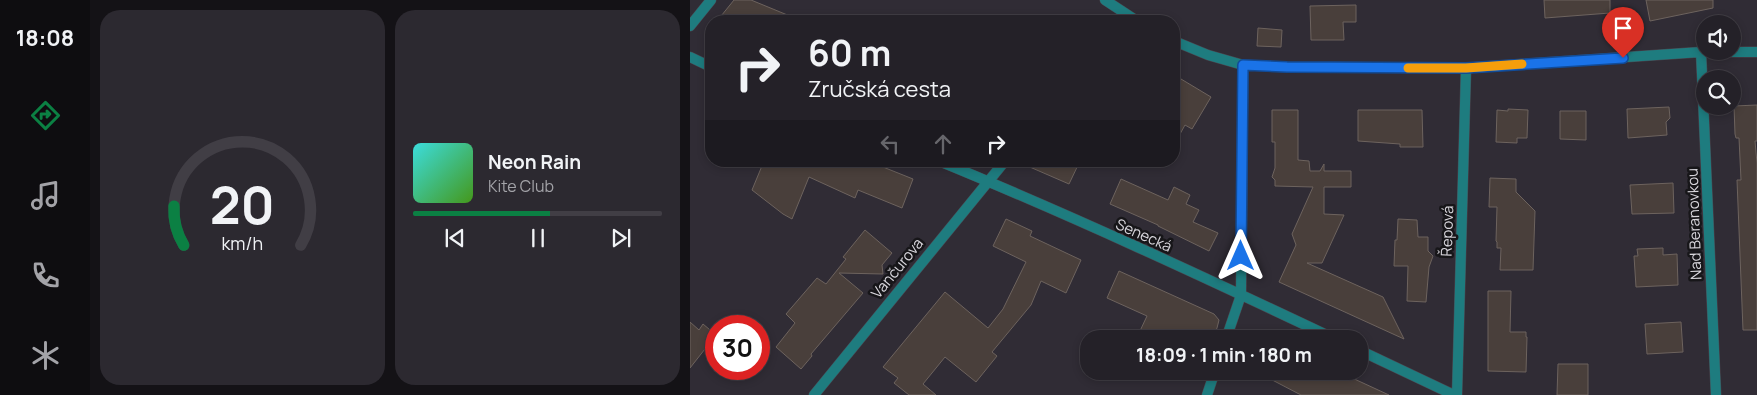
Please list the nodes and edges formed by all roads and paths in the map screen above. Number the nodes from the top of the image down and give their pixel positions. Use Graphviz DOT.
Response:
graph roads {
  1 [pos="711,0"];
  2 [pos="1105,0"];
  3 [pos="1125,15"];
  4 [pos="690,26"];
  5 [pos="1180,43"];
  6 [pos="1696,52"];
  7 [pos="1741,52"];
  8 [pos="1757,52"];
  9 [pos="690,58"];
  10 [pos="1701,60"];
  11 [pos="705,64"];
  12 [pos="1243,65"];
  13 [pos="1466,68"];
  14 [pos="954,167"];
  15 [pos="1000,167"];
  16 [pos="988,181"];
  17 [pos="1241,295"];
  18 [pos="1229,330"];
  19 [pos="1316,330"];
  20 [pos="1368,354"];
  21 [pos="1212,380"];
  22 [pos="814,395"];
  23 [pos="1206,395"];
  24 [pos="1456,395"];
  25 [pos="1716,395"];
  1 -- 4 [label="street"];
  2 -- 3 [label="street"];
  5 -- 12 [label="street"];
  6 -- 13 [label="street"];
  7 -- 8 [label="street"];
  9 -- 11 [label="street"];
  10 -- 25 [label="street, Nad Beranovkou"];
  12 -- 13 [label="street"];
  12 -- 17 [label="street"];
  13 -- 24 [label="street, Řepová"];
  14 -- 16 [label="street, Senecká"];
  15 -- 16 [label="street, Vančurova"];
  16 -- 17 [label="street, Senecká"];
  16 -- 22 [label="street, Vančurova"];
  17 -- 18 [label="street"];
  17 -- 19 [label="street, Senecká"];
  20 -- 24 [label="street"];
  21 -- 23 [label="street"];
}
